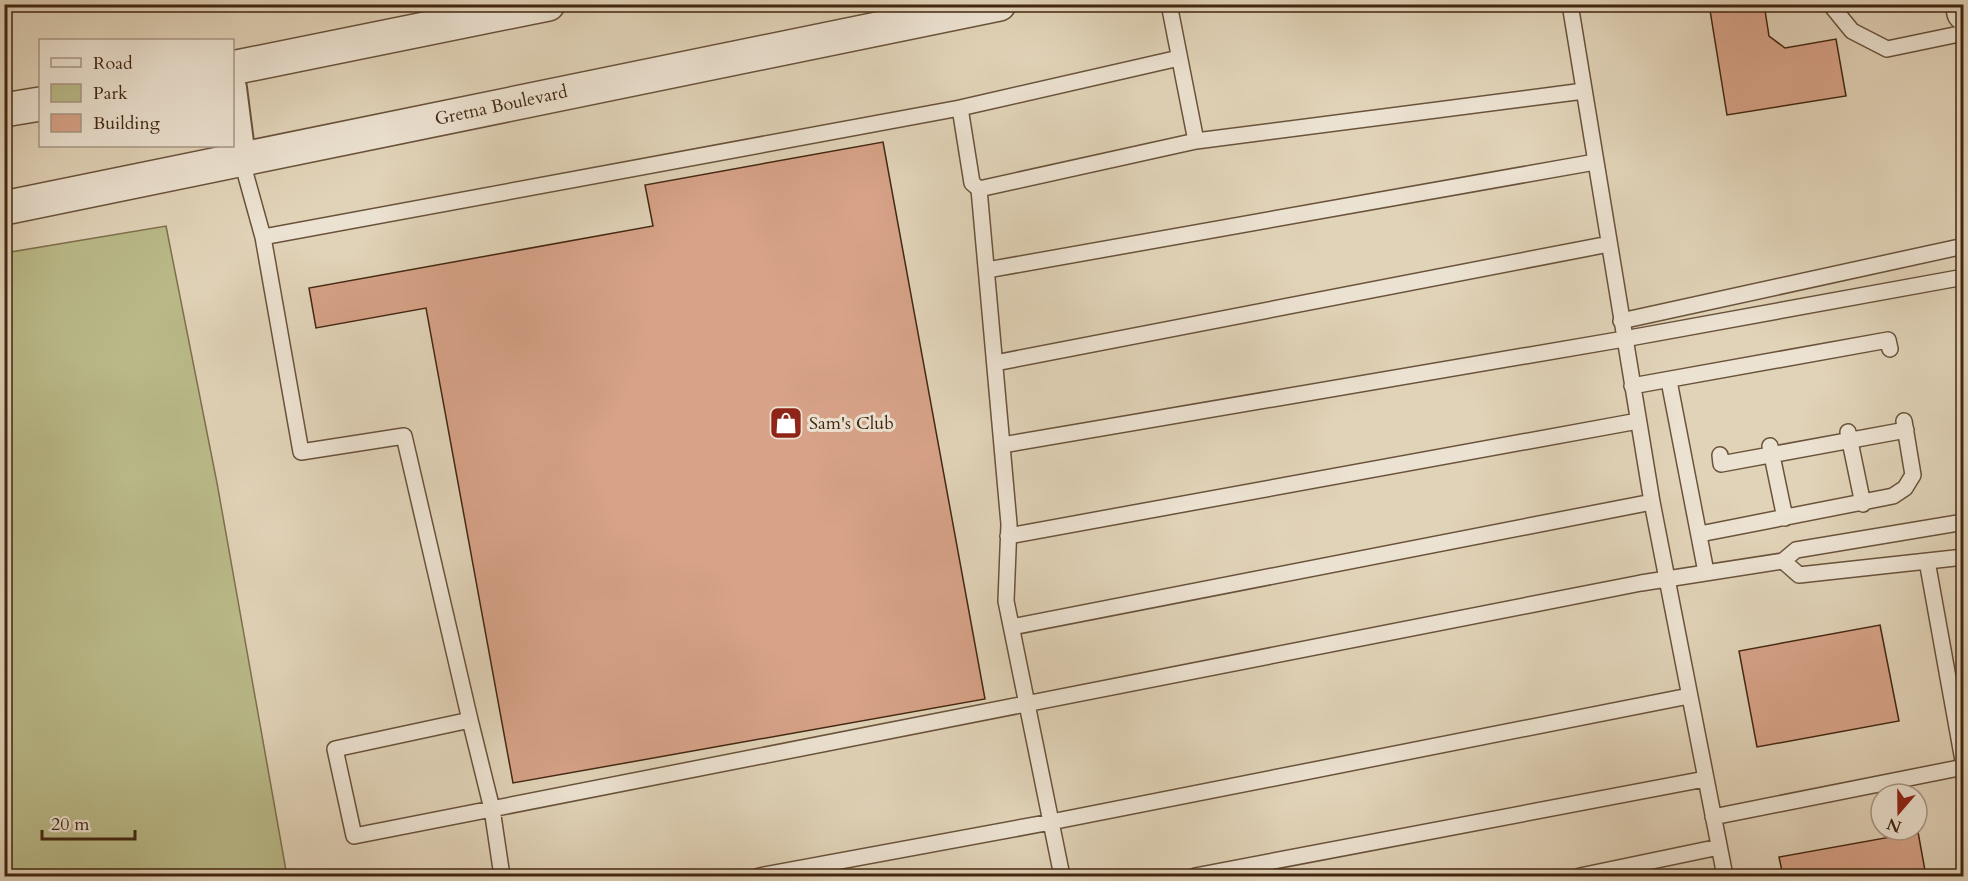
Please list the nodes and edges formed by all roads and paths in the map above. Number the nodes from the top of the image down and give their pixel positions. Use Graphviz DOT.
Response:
graph roads {
  1 [pos="548,4"];
  2 [pos="999,4"];
  3 [pos="1169,4"];
  4 [pos="1570,4"];
  5 [pos="1830,4"];
  6 [pos="1962,4"];
  7 [pos="1964,13"];
  8 [pos="890,15"];
  9 [pos="1964,33"];
  10 [pos="1179,58"];
  11 [pos="234,68"];
  12 [pos="1584,91"];
  13 [pos="39,104"];
  14 [pos="234,104"];
  15 [pos="960,108"];
  16 [pos="4,110"];
  17 [pos="1196,141"];
  18 [pos="241,158"];
  19 [pos="1595,162"];
  20 [pos="980,189"];
  21 [pos="4,208"];
  22 [pos="263,237"];
  23 [pos="1609,243"];
  24 [pos="1964,246"];
  25 [pos="987,270"];
  26 [pos="1964,276"];
  27 [pos="1621,321"];
  28 [pos="1624,339"];
  29 [pos="1890,349"];
  30 [pos="995,363"];
  31 [pos="1669,381"];
  32 [pos="1632,386"];
  33 [pos="1638,421"];
  34 [pos="1849,436"];
  35 [pos="1002,445"];
  36 [pos="1771,451"];
  37 [pos="1720,460"];
  38 [pos="1652,502"];
  39 [pos="1863,504"];
  40 [pos="1785,518"];
  41 [pos="1964,522"];
  42 [pos="1700,534"];
  43 [pos="1008,536"];
  44 [pos="1964,557"];
  45 [pos="1783,561"];
  46 [pos="1927,561"];
  47 [pos="1706,572"];
  48 [pos="1667,579"];
  49 [pos="1011,627"];
  50 [pos="1689,696"];
  51 [pos="1028,703"];
  52 [pos="470,720"];
  53 [pos="1964,767"];
  54 [pos="1706,779"];
  55 [pos="492,809"];
  56 [pos="1713,817"];
  57 [pos="1051,822"];
  58 [pos="1719,847"];
  59 [pos="502,876"];
  60 [pos="759,876"];
  61 [pos="1062,876"];
  62 [pos="1195,876"];
  63 [pos="1580,876"];
  64 [pos="1725,876"];
  1 -- 11 [label="street"];
  2 -- 8 [label="street, Gretna Boulevard"];
  3 -- 10 [label="lane"];
  4 -- 12 [label="lane"];
  5 -- 9 [label="lane"];
  6 -- 7 [label="street"];
  8 -- 18 [label="street, Gretna Boulevard"];
  10 -- 15 [label="lane"];
  10 -- 17 [label="lane"];
  12 -- 17 [label="lane"];
  12 -- 19 [label="lane"];
  13 -- 16 [label="street"];
  14 -- 18 [label="street"];
  15 -- 20 [label="lane"];
  15 -- 22 [label="lane"];
  17 -- 20 [label="lane"];
  18 -- 21 [label="street, Gretna Boulevard"];
  18 -- 22 [label="lane"];
  19 -- 23 [label="lane"];
  19 -- 25 [label="lane"];
  20 -- 25 [label="lane"];
  22 -- 52 [label="lane"];
  23 -- 27 [label="lane"];
  23 -- 30 [label="lane"];
  24 -- 27 [label="lane"];
  25 -- 30 [label="lane"];
  26 -- 28 [label="lane"];
  27 -- 28 [label="lane"];
  28 -- 32 [label="lane"];
  28 -- 35 [label="lane"];
  29 -- 31 [label="lane"];
  30 -- 35 [label="lane"];
  31 -- 32 [label="lane"];
  31 -- 42 [label="lane"];
  32 -- 33 [label="lane"];
  33 -- 38 [label="lane"];
  33 -- 43 [label="lane"];
  34 -- 36 [label="lane"];
  34 -- 39 [label="lane"];
  34 -- 39 [label="lane"];
  35 -- 43 [label="lane"];
  36 -- 37 [label="lane"];
  36 -- 40 [label="lane"];
  38 -- 48 [label="lane"];
  38 -- 49 [label="lane"];
  39 -- 40 [label="lane"];
  40 -- 42 [label="lane"];
  41 -- 45 [label="lane"];
  42 -- 47 [label="lane"];
  43 -- 49 [label="lane"];
  44 -- 46 [label="lane"];
  45 -- 46 [label="lane"];
  45 -- 47 [label="lane"];
  46 -- 53 [label="lane"];
  47 -- 48 [label="lane"];
  48 -- 50 [label="lane"];
  48 -- 51 [label="lane"];
  49 -- 51 [label="lane"];
  50 -- 54 [label="lane"];
  50 -- 57 [label="lane"];
  51 -- 55 [label="lane"];
  51 -- 57 [label="lane"];
  52 -- 55 [label="lane"];
  52 -- 55 [label="lane"];
  53 -- 56 [label="lane"];
  54 -- 56 [label="lane"];
  54 -- 62 [label="lane"];
  55 -- 59 [label="lane"];
  56 -- 58 [label="lane"];
  57 -- 60 [label="lane"];
  57 -- 61 [label="lane"];
  58 -- 63 [label="lane"];
  58 -- 64 [label="lane"];
}
